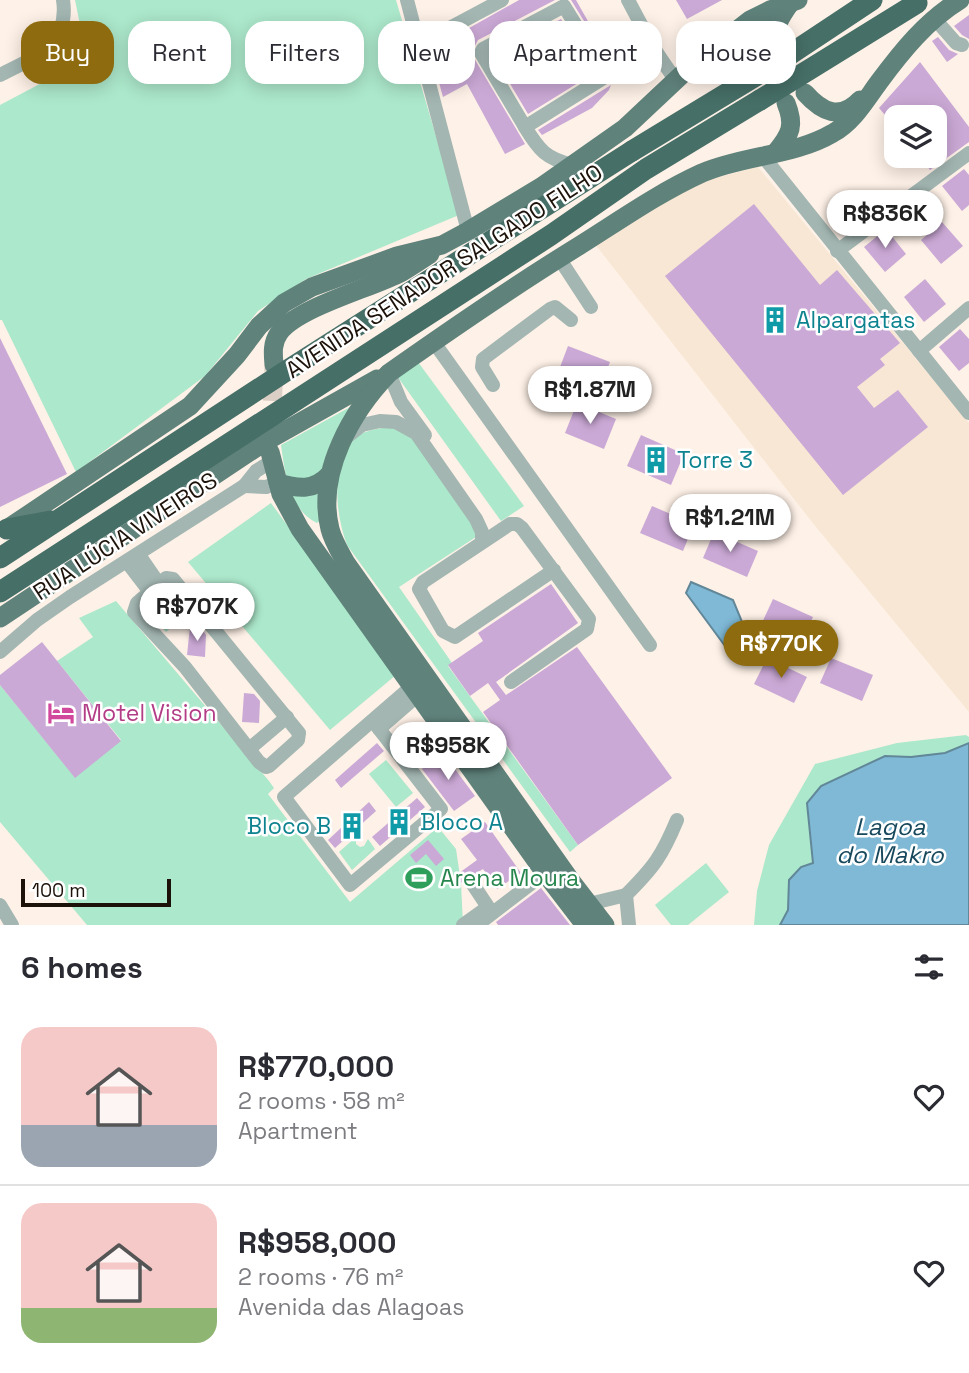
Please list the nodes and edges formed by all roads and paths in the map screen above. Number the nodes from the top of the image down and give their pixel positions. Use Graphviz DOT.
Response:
graph roads {
  1 [pos="63,0"];
  2 [pos="407,0"];
  3 [pos="502,0"];
  4 [pos="628,0"];
  5 [pos="872,0"];
  6 [pos="960,0"];
  7 [pos="795,1"];
  8 [pos="919,1"];
  9 [pos="934,18"];
  10 [pos="412,21"];
  11 [pos="463,21"];
  12 [pos="535,21"];
  13 [pos="574,21"];
  14 [pos="639,21"];
  15 [pos="749,21"];
  16 [pos="779,21"];
  17 [pos="962,45"];
  18 [pos="489,46"];
  19 [pos="662,60"];
  20 [pos="489,68"];
  21 [pos="0,75"];
  22 [pos="676,81"];
  23 [pos="880,81"];
  24 [pos="429,84"];
  25 [pos="499,84"];
  26 [pos="594,84"];
  27 [pos="805,93"];
  28 [pos="786,103"];
  29 [pos="524,127"];
  30 [pos="769,153"];
  31 [pos="969,153"];
  32 [pos="573,165"];
  33 [pos="468,230"];
  34 [pos="442,245"];
  35 [pos="837,251"];
  36 [pos="559,258"];
  37 [pos="591,307"];
  38 [pos="969,308"];
  39 [pos="571,320"];
  40 [pos="433,341"];
  41 [pos="919,351"];
  42 [pos="274,365"];
  43 [pos="389,373"];
  44 [pos="493,385"];
  45 [pos="969,412"];
  46 [pos="344,439"];
  47 [pos="271,457"];
  48 [pos="330,474"];
  49 [pos="278,483"];
  50 [pos="244,486"];
  51 [pos="291,516"];
  52 [pos="328,516"];
  53 [pos="60,520"];
  54 [pos="4,531"];
  55 [pos="495,533"];
  56 [pos="482,542"];
  57 [pos="0,558"];
  58 [pos="133,558"];
  59 [pos="554,570"];
  60 [pos="155,588"];
  61 [pos="0,592"];
  62 [pos="0,618"];
  63 [pos="379,643"];
  64 [pos="650,645"];
  65 [pos="0,652"];
  66 [pos="424,671"];
  67 [pos="511,682"];
  68 [pos="414,691"];
  69 [pos="287,717"];
  70 [pos="376,725"];
  71 [pos="249,749"];
  72 [pos="677,820"];
  73 [pos="545,873"];
  74 [pos="472,883"];
  75 [pos="565,886"];
  76 [pos="626,895"];
  77 [pos="589,904"];
  78 [pos="0,905"];
  79 [pos="490,910"];
  80 [pos="467,922"];
  81 [pos="12,925"];
  82 [pos="585,925"];
  83 [pos="605,925"];
  84 [pos="629,925"];
  1 -- 21 [label="street"];
  2 -- 10 [label="street"];
  3 -- 11 [label="street"];
  4 -- 14 [label="street"];
  5 -- 53 [label="highway, AVENIDA SENADOR SALGADO FILHO, bridge"];
  6 -- 9 [label="main road"];
  7 -- 15 [label="main road, AVENIDA SENADOR SALGADO FILHO"];
  7 -- 16 [label="main road"];
  8 -- 61 [label="highway, AVENIDA SENADOR SALGADO FILHO, bridge"];
  9 -- 17 [label="street"];
  9 -- 23 [label="main road"];
  12 -- 13 [label="street"];
  18 -- 20 [label="street"];
  19 -- 22 [label="street"];
  22 -- 32 [label="main road, AVENIDA SENADOR SALGADO FILHO"];
  23 -- 27 [label="main road"];
  23 -- 30 [label="main road"];
  24 -- 33 [label="street"];
  25 -- 29 [label="street"];
  26 -- 29 [label="street"];
  28 -- 30 [label="main road"];
  29 -- 32 [label="street"];
  30 -- 35 [label="street"];
  30 -- 36 [label="main road"];
  31 -- 35 [label="street"];
  32 -- 33 [label="main road, AVENIDA SENADOR SALGADO FILHO"];
  33 -- 34 [label="main road, AVENIDA SENADOR SALGADO FILHO"];
  34 -- 42 [label="main road"];
  34 -- 54 [label="main road"];
  35 -- 41 [label="street"];
  36 -- 37 [label="street"];
  36 -- 40 [label="main road"];
  38 -- 41 [label="street"];
  39 -- 44 [label="street"];
  40 -- 43 [label="main road"];
  40 -- 64 [label="street"];
  41 -- 45 [label="street"];
  43 -- 46 [label="main road"];
  43 -- 55 [label="street"];
  43 -- 62 [label="main road"];
  46 -- 48 [label="main road"];
  46 -- 56 [label="street"];
  47 -- 49 [label="main road"];
  47 -- 50 [label="street, RUA LÚCIA VIVEIROS"];
  48 -- 49 [label="main road"];
  48 -- 52 [label="main road"];
  49 -- 50 [label="street, RUA LÚCIA VIVEIROS"];
  49 -- 51 [label="main road"];
  50 -- 58 [label="street, RUA LÚCIA VIVEIROS"];
  51 -- 52 [label="main road"];
  51 -- 63 [label="main road"];
  52 -- 66 [label="main road"];
  53 -- 54 [label="highway"];
  53 -- 57 [label="highway, AVENIDA SENADOR SALGADO FILHO"];
  55 -- 56 [label="street"];
  55 -- 59 [label="street"];
  56 -- 59 [label="street"];
  58 -- 60 [label="street"];
  58 -- 65 [label="street, RUA LÚCIA VIVEIROS"];
  59 -- 67 [label="street"];
  60 -- 69 [label="street"];
  60 -- 71 [label="street"];
  63 -- 66 [label="main road"];
  63 -- 68 [label="main road"];
  66 -- 75 [label="main road"];
  68 -- 70 [label="street"];
  68 -- 73 [label="main road"];
  69 -- 71 [label="street"];
  69 -- 71 [label="street"];
  70 -- 70 [label="street"];
  72 -- 76 [label="street"];
  73 -- 75 [label="main road"];
  73 -- 79 [label="street"];
  74 -- 79 [label="street"];
  75 -- 77 [label="main road"];
  75 -- 82 [label="main road"];
  76 -- 77 [label="street"];
  76 -- 84 [label="street"];
  77 -- 83 [label="main road"];
  78 -- 81 [label="street"];
  79 -- 80 [label="street"];
}
